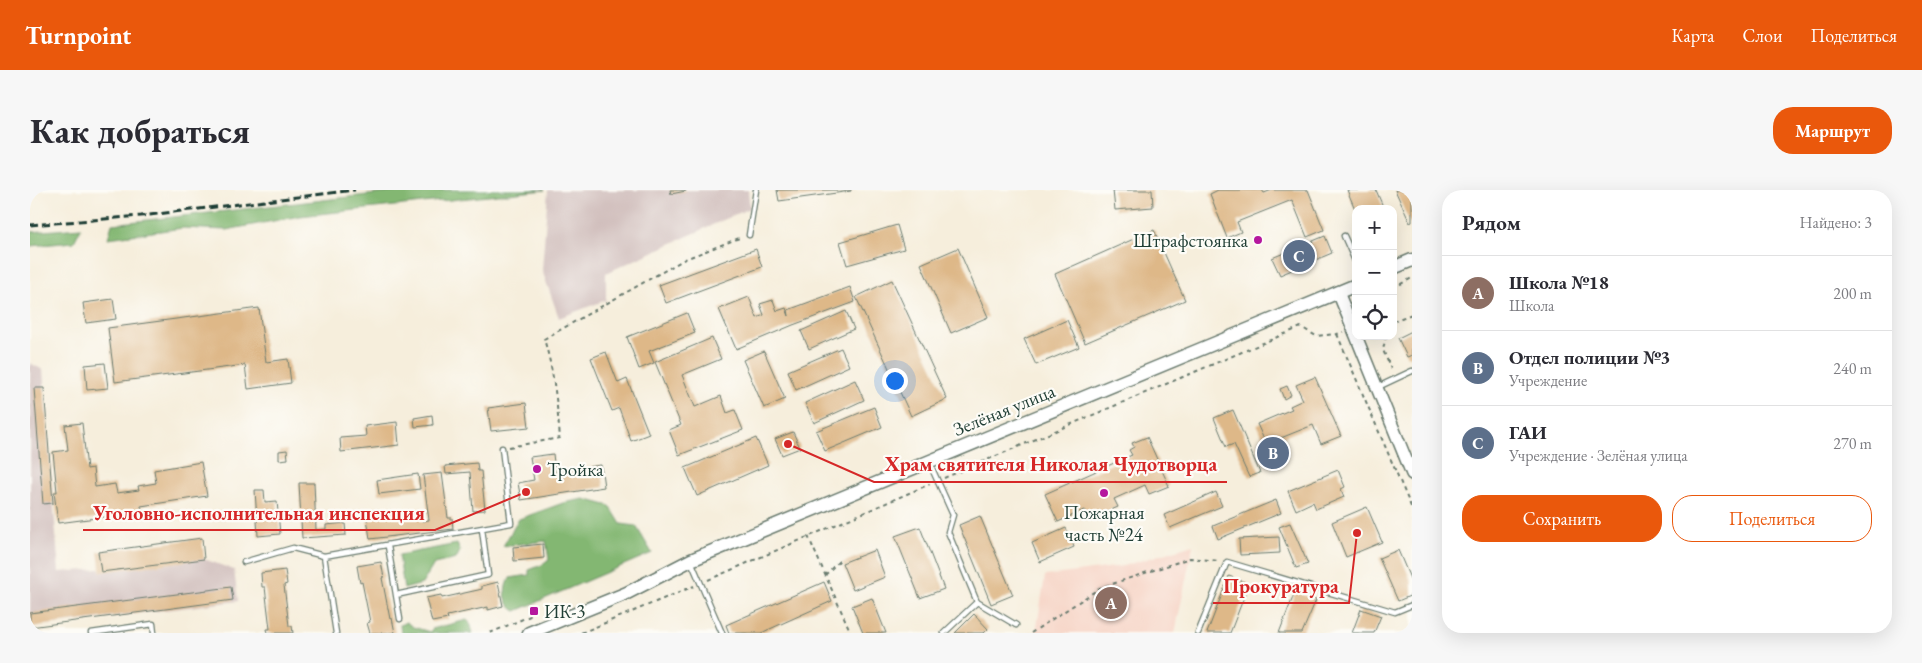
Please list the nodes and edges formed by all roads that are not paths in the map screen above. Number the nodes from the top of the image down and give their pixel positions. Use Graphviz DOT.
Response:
graph roads {
  1 [pos="756,190"];
  2 [pos="749,235"];
  3 [pos="1344,236"];
  4 [pos="1352,254"];
  5 [pos="1412,260"];
  6 [pos="1397,266"];
  7 [pos="1352,287"];
  8 [pos="1338,292"];
  9 [pos="1352,326"];
  10 [pos="1358,340"];
  11 [pos="1412,370"];
  12 [pos="1377,387"];
  13 [pos="502,448"];
  14 [pos="929,461"];
  15 [pos="1412,474"];
  16 [pos="482,530"];
  17 [pos="388,546"];
  18 [pos="324,556"];
  19 [pos="691,560"];
  20 [pos="244,562"];
  21 [pos="396,595"];
  22 [pos="977,602"];
  23 [pos="1412,605"];
  24 [pos="400,619"];
  25 [pos="1016,625"];
  26 [pos="91,633"];
  27 [pos="154,633"];
  28 [pos="336,633"];
  29 [pos="529,633"];
  30 [pos="722,633"];
  31 [pos="944,633"];
  32 [pos="1198,633"];
  1 -- 2 [label="lane"];
  3 -- 4 [label="lane"];
  5 -- 6 [label="main road"];
  7 -- 8 [label="main road, Зелёная улица"];
  8 -- 9 [label="street"];
  8 -- 14 [label="main road, Зелёная улица"];
  10 -- 12 [label="street"];
  11 -- 12 [label="lane"];
  12 -- 15 [label="street"];
  13 -- 16 [label="lane"];
  14 -- 19 [label="main road, Зелёная улица"];
  14 -- 22 [label="lane"];
  16 -- 17 [label="lane"];
  16 -- 21 [label="lane"];
  17 -- 18 [label="lane"];
  17 -- 21 [label="lane"];
  18 -- 20 [label="lane"];
  18 -- 28 [label="lane"];
  19 -- 29 [label="main road, Зелёная улица"];
  19 -- 30 [label="lane"];
  21 -- 24 [label="lane"];
  22 -- 25 [label="lane"];
  22 -- 31 [label="lane"];
  23 -- 32 [label="lane"];
  26 -- 27 [label="lane"];
}
